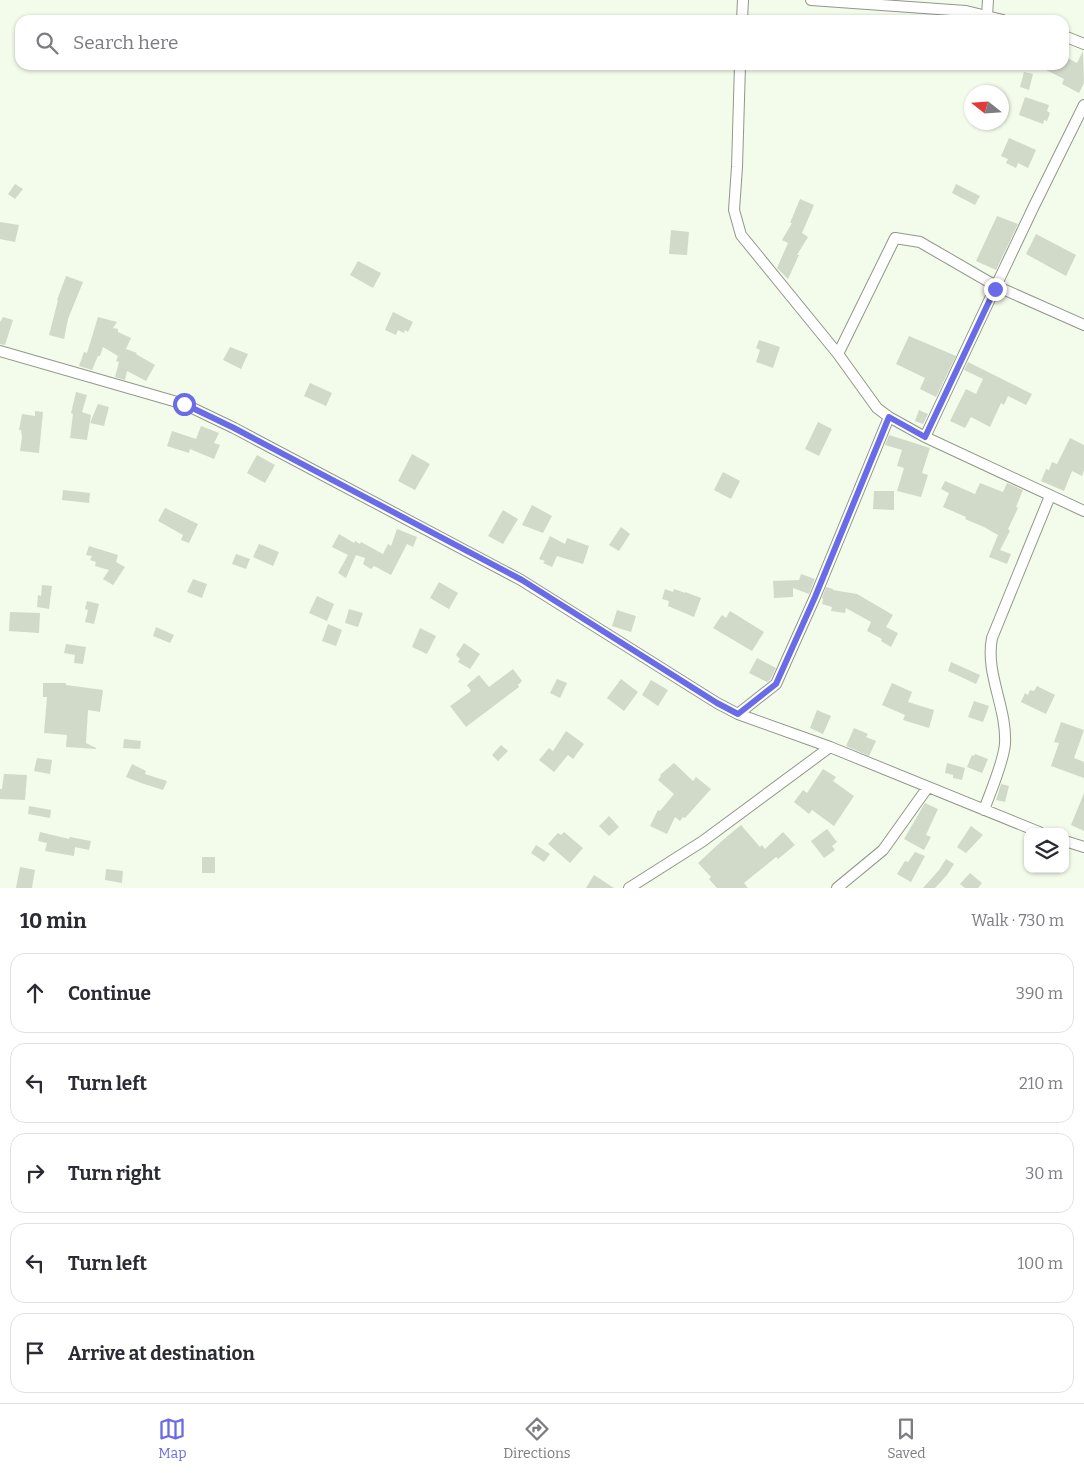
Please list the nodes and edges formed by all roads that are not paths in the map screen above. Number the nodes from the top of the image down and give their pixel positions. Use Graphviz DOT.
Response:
graph roads {
  1 [pos="743,0"];
  2 [pos="811,0"];
  3 [pos="988,0"];
  4 [pos="742,15"];
  5 [pos="983,15"];
  6 [pos="987,15"];
  7 [pos="1069,38"];
  8 [pos="1084,44"];
  9 [pos="740,70"];
  10 [pos="1084,105"];
  11 [pos="996,286"];
  12 [pos="1084,325"];
  13 [pos="0,351"];
  14 [pos="838,354"];
  15 [pos="889,417"];
  16 [pos="925,437"];
  17 [pos="1050,496"];
  18 [pos="1084,511"];
  19 [pos="738,714"];
  20 [pos="830,747"];
  21 [pos="928,787"];
  22 [pos="984,810"];
  23 [pos="1029,828"];
  24 [pos="1069,842"];
  25 [pos="1084,847"];
  26 [pos="629,888"];
  27 [pos="837,888"];
  1 -- 4 [label="street"];
  2 -- 5 [label="street"];
  3 -- 6 [label="street"];
  7 -- 8 [label="street"];
  9 -- 14 [label="street"];
  10 -- 11 [label="street"];
  11 -- 12 [label="street"];
  11 -- 14 [label="street"];
  11 -- 16 [label="street"];
  13 -- 19 [label="street"];
  14 -- 15 [label="street"];
  15 -- 16 [label="street"];
  15 -- 19 [label="street"];
  16 -- 17 [label="street"];
  17 -- 18 [label="street"];
  17 -- 22 [label="street"];
  19 -- 20 [label="street"];
  20 -- 21 [label="street"];
  20 -- 26 [label="street"];
  21 -- 22 [label="street"];
  21 -- 27 [label="street"];
  22 -- 23 [label="street"];
  24 -- 25 [label="street"];
}
